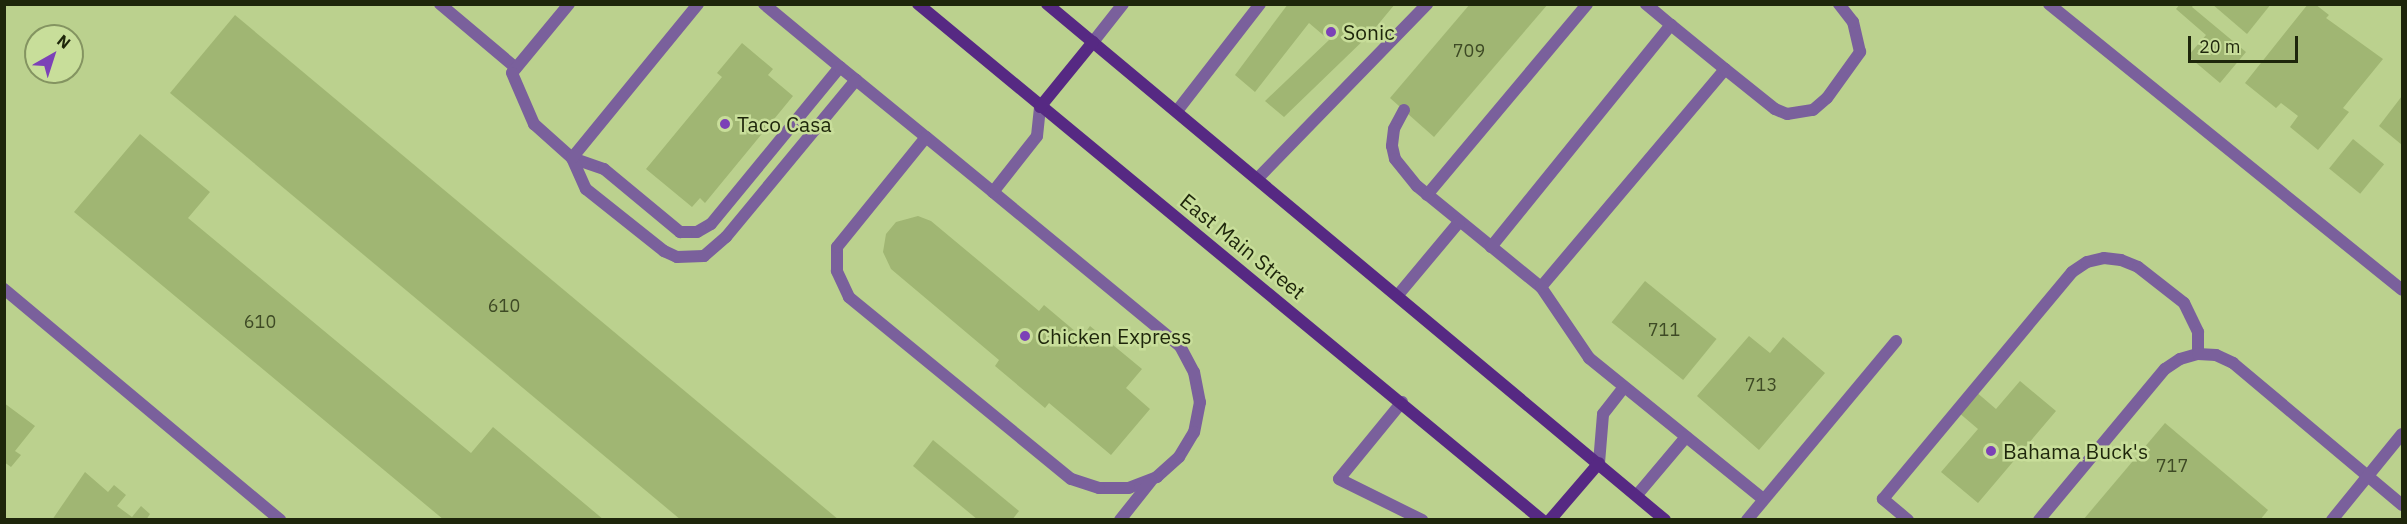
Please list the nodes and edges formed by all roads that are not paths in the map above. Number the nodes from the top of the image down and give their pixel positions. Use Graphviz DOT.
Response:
graph roads {
  1 [pos="440,4"];
  2 [pos="569,4"];
  3 [pos="698,4"];
  4 [pos="765,4"];
  5 [pos="918,4"];
  6 [pos="1047,4"];
  7 [pos="1123,4"];
  8 [pos="1260,4"];
  9 [pos="1427,4"];
  10 [pos="1587,4"];
  11 [pos="1646,4"];
  12 [pos="1839,4"];
  13 [pos="2049,4"];
  14 [pos="1671,25"];
  15 [pos="1093,42"];
  16 [pos="840,67"];
  17 [pos="516,68"];
  18 [pos="1725,69"];
  19 [pos="856,80"];
  20 [pos="1040,107"];
  21 [pos="1404,110"];
  22 [pos="1177,111"];
  23 [pos="926,137"];
  24 [pos="572,158"];
  25 [pos="1258,178"];
  26 [pos="993,192"];
  27 [pos="1426,195"];
  28 [pos="1459,222"];
  29 [pos="1491,247"];
  30 [pos="1541,287"];
  31 [pos="4,290"];
  32 [pos="2403,290"];
  33 [pos="1398,295"];
  34 [pos="1896,341"];
  35 [pos="2198,354"];
  36 [pos="1624,387"];
  37 [pos="1401,402"];
  38 [pos="2403,434"];
  39 [pos="1686,437"];
  40 [pos="1599,463"];
  41 [pos="2367,477"];
  42 [pos="1153,478"];
  43 [pos="1637,495"];
  44 [pos="1763,499"];
  45 [pos="2403,506"];
  46 [pos="280,519"];
  47 [pos="1120,519"];
  48 [pos="1422,519"];
  49 [pos="1542,519"];
  50 [pos="1550,519"];
  51 [pos="1665,519"];
  52 [pos="1747,519"];
  53 [pos="1908,519"];
  54 [pos="2039,519"];
  55 [pos="2332,519"];
  1 -- 17 [label="lane"];
  2 -- 17 [label="lane"];
  3 -- 24 [label="lane"];
  4 -- 16 [label="lane"];
  5 -- 20 [label="main road, East Main Street"];
  6 -- 15 [label="main road"];
  7 -- 15 [label="lane"];
  8 -- 22 [label="lane"];
  9 -- 25 [label="lane"];
  10 -- 27 [label="lane"];
  11 -- 14 [label="lane"];
  12 -- 18 [label="lane"];
  13 -- 32 [label="lane"];
  14 -- 18 [label="lane"];
  14 -- 29 [label="lane"];
  15 -- 20 [label="main road"];
  15 -- 22 [label="main road"];
  16 -- 19 [label="lane"];
  16 -- 24 [label="lane"];
  17 -- 24 [label="lane"];
  18 -- 30 [label="lane"];
  19 -- 23 [label="lane"];
  19 -- 24 [label="lane"];
  20 -- 26 [label="lane"];
  20 -- 37 [label="main road, East Main Street"];
  21 -- 27 [label="lane"];
  22 -- 25 [label="main road"];
  23 -- 26 [label="lane"];
  23 -- 42 [label="lane"];
  25 -- 33 [label="main road"];
  26 -- 42 [label="lane"];
  27 -- 28 [label="lane"];
  28 -- 29 [label="lane"];
  28 -- 33 [label="lane"];
  29 -- 30 [label="lane"];
  30 -- 36 [label="lane"];
  31 -- 46 [label="lane"];
  33 -- 40 [label="main road"];
  34 -- 44 [label="lane"];
  35 -- 41 [label="lane"];
  35 -- 53 [label="lane"];
  35 -- 54 [label="lane"];
  36 -- 39 [label="lane"];
  36 -- 40 [label="lane"];
  37 -- 48 [label="lane"];
  37 -- 49 [label="main road, East Main Street"];
  38 -- 41 [label="lane"];
  39 -- 43 [label="lane"];
  39 -- 44 [label="lane"];
  40 -- 43 [label="main road"];
  40 -- 50 [label="main road"];
  41 -- 45 [label="lane"];
  41 -- 55 [label="lane"];
  42 -- 47 [label="lane"];
  43 -- 51 [label="main road"];
  44 -- 52 [label="lane"];
}
